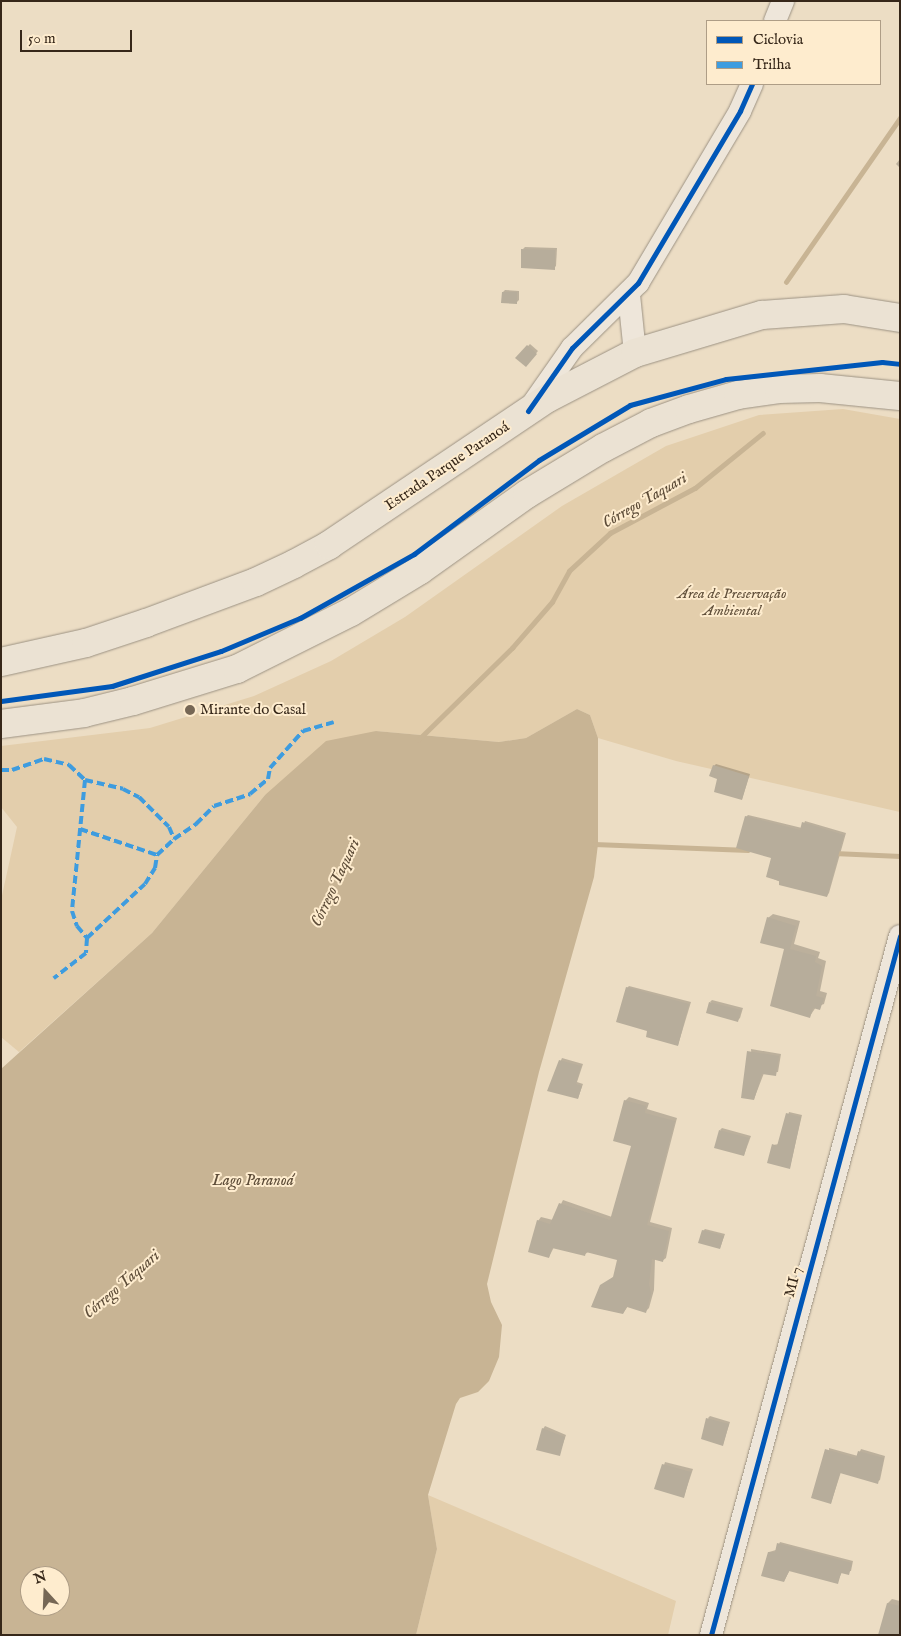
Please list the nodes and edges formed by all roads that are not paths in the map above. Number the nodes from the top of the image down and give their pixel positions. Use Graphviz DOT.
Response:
graph roads {
  1 [pos="783,1"];
  2 [pos="775,20"];
  3 [pos="752,85"];
  4 [pos="629,295"];
  5 [pos="900,318"];
  6 [pos="635,353"];
  7 [pos="900,396"];
  8 [pos="528,411"];
  9 [pos="1,662"];
  10 [pos="1,724"];
  11 [pos="900,936"];
  12 [pos="711,1635"];
  1 -- 2 [label="street"];
  3 -- 4 [label="street"];
  4 -- 6 [label="street"];
  4 -- 8 [label="street"];
  5 -- 6 [label="main road, Estrada Parque Paranoá"];
  6 -- 8 [label="main road, Estrada Parque Paranoá"];
  7 -- 10 [label="main road"];
  8 -- 9 [label="main road, Estrada Parque Paranoá"];
  11 -- 12 [label="street, MI 7"];
}
